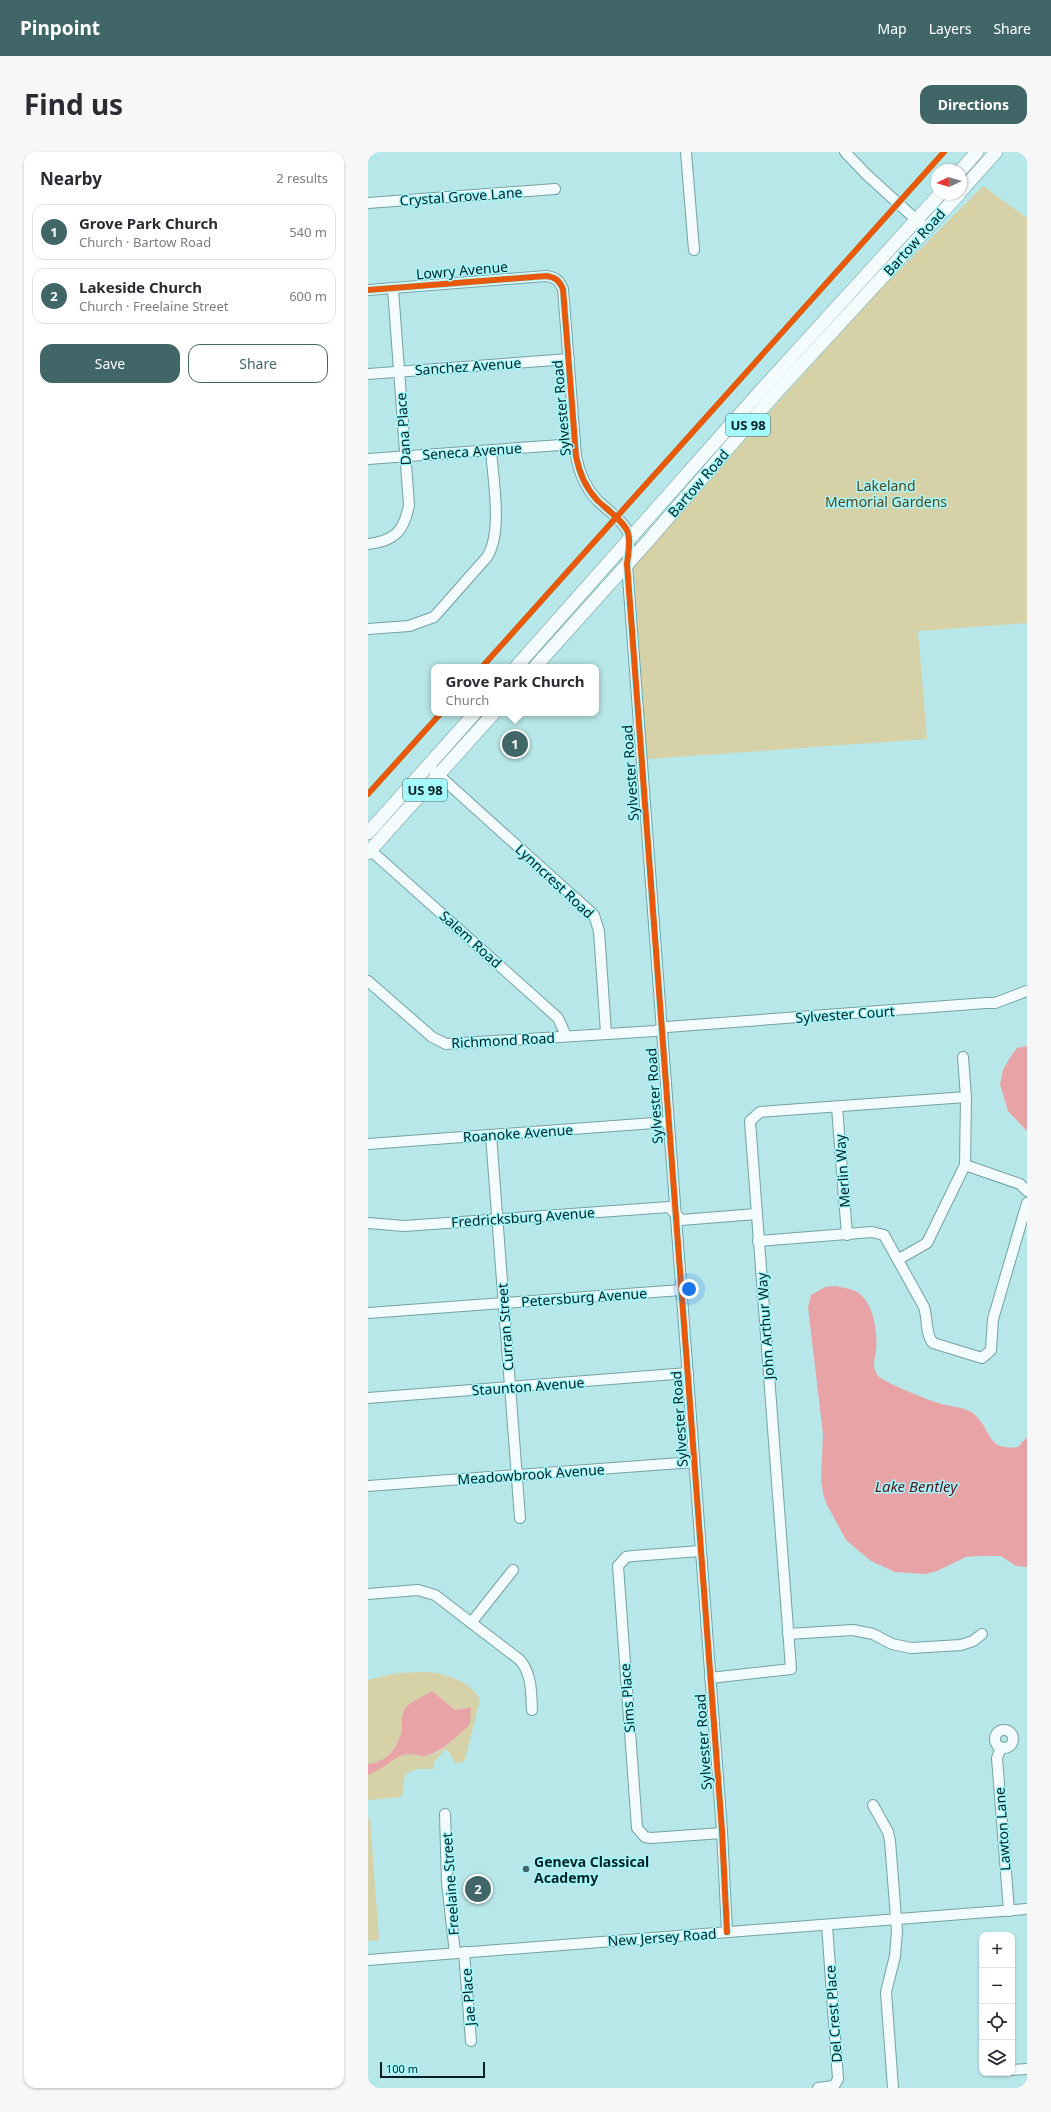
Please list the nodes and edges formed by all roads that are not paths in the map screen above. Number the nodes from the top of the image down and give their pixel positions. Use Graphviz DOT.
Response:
graph roads {
  1 [pos="686,152"];
  2 [pos="845,152"];
  3 [pos="977,152"];
  4 [pos="996,152"];
  5 [pos="966,164"];
  6 [pos="967,184"];
  7 [pos="555,189"];
  8 [pos="934,200"];
  9 [pos="954,200"];
  10 [pos="368,203"];
  11 [pos="916,220"];
  12 [pos="927,229"];
  13 [pos="694,250"];
  14 [pos="557,279"];
  15 [pos="392,289"];
  16 [pos="368,290"];
  17 [pos="569,358"];
  18 [pos="399,372"];
  19 [pos="368,374"];
  20 [pos="575,444"];
  21 [pos="491,450"];
  22 [pos="405,456"];
  23 [pos="368,459"];
  24 [pos="630,540"];
  25 [pos="368,544"];
  26 [pos="627,564"];
  27 [pos="368,629"];
  28 [pos="519,664"];
  29 [pos="538,664"];
  30 [pos="472,716"];
  31 [pos="491,716"];
  32 [pos="428,766"];
  33 [pos="438,774"];
  34 [pos="368,833"];
  35 [pos="369,850"];
  36 [pos="368,981"];
  37 [pos="1027,991"];
  38 [pos="661,1028"];
  39 [pos="606,1033"];
  40 [pos="566,1036"];
  41 [pos="963,1057"];
  42 [pos="966,1097"];
  43 [pos="837,1107"];
  44 [pos="668,1122"];
  45 [pos="491,1135"];
  46 [pos="368,1144"];
  47 [pos="965,1165"];
  48 [pos="1027,1191"];
  49 [pos="1027,1204"];
  50 [pos="675,1213"];
  51 [pos="756,1214"];
  52 [pos="497,1219"];
  53 [pos="368,1224"];
  54 [pos="846,1234"];
  55 [pos="758,1241"];
  56 [pos="899,1259"];
  57 [pos="681,1290"];
  58 [pos="504,1303"];
  59 [pos="368,1313"];
  60 [pos="688,1374"];
  61 [pos="510,1387"];
  62 [pos="368,1398"];
  63 [pos="694,1462"];
  64 [pos="517,1475"];
  65 [pos="368,1486"];
  66 [pos="520,1518"];
  67 [pos="700,1550"];
  68 [pos="513,1570"];
  69 [pos="368,1594"];
  70 [pos="471,1623"];
  71 [pos="788,1634"];
  72 [pos="982,1634"];
  73 [pos="710,1678"];
  74 [pos="532,1710"];
  75 [pos="1001,1747"];
  76 [pos="873,1805"];
  77 [pos="445,1814"];
  78 [pos="722,1832"];
  79 [pos="1027,1909"];
  80 [pos="1009,1911"];
  81 [pos="897,1920"];
  82 [pos="827,1925"];
  83 [pos="728,1932"];
  84 [pos="460,1952"];
  85 [pos="368,1960"];
  86 [pos="471,2041"];
  87 [pos="1027,2069"];
  88 [pos="1015,2070"];
  89 [pos="818,2088"];
  90 [pos="893,2088"];
  1 -- 13 [label="street"];
  2 -- 11 [label="street"];
  3 -- 5 [label="main road"];
  4 -- 6 [label="main road"];
  7 -- 10 [label="street, Crystal Grove Lane"];
  8 -- 11 [label="main road, Bartow Road / US 98"];
  9 -- 12 [label="main road, Bartow Road / US 98"];
  11 -- 12 [label="street"];
  11 -- 24 [label="main road, Bartow Road / US 98"];
  12 -- 26 [label="main road, Bartow Road / US 98"];
  14 -- 15 [label="street, Lowry Avenue"];
  14 -- 17 [label="street, Sylvester Road"];
  15 -- 16 [label="street, Lowry Avenue"];
  15 -- 18 [label="street, Dana Place"];
  17 -- 18 [label="street, Sanchez Avenue"];
  17 -- 20 [label="street, Sylvester Road"];
  18 -- 19 [label="street, Sanchez Avenue"];
  18 -- 22 [label="street, Dana Place"];
  20 -- 21 [label="street, Seneca Avenue"];
  20 -- 24 [label="street, Sylvester Road"];
  21 -- 22 [label="street, Seneca Avenue"];
  21 -- 27 [label="street"];
  22 -- 23 [label="street, Seneca Avenue"];
  22 -- 25 [label="street, Dana Place"];
  24 -- 26 [label="street, Sylvester Road"];
  24 -- 28 [label="main road, Bartow Road / US 98"];
  26 -- 29 [label="main road, Bartow Road / US 98"];
  26 -- 38 [label="street, Sylvester Road"];
  30 -- 32 [label="main road, US 98"];
  31 -- 33 [label="main road, US 98"];
  32 -- 33 [label="street, Lynncrest Road"];
  32 -- 34 [label="main road, US 98"];
  33 -- 35 [label="main road, US 98"];
  33 -- 39 [label="street, Lynncrest Road"];
  35 -- 40 [label="street, Salem Road"];
  36 -- 40 [label="street, Richmond Road"];
  37 -- 38 [label="street, Sylvester Court"];
  38 -- 39 [label="street, Richmond Road"];
  38 -- 44 [label="street, Sylvester Road"];
  39 -- 40 [label="street, Richmond Road"];
  41 -- 42 [label="street"];
  42 -- 43 [label="street, John Arthur Way"];
  42 -- 47 [label="street"];
  43 -- 51 [label="street, John Arthur Way"];
  43 -- 54 [label="street, Merlin Way"];
  44 -- 45 [label="street, Roanoke Avenue"];
  44 -- 50 [label="street, Sylvester Road"];
  45 -- 46 [label="street, Roanoke Avenue"];
  45 -- 52 [label="street, Curran Street"];
  47 -- 48 [label="street"];
  47 -- 56 [label="street"];
  49 -- 56 [label="street"];
  50 -- 51 [label="street"];
  50 -- 52 [label="street, Fredricksburg Avenue"];
  50 -- 57 [label="street, Sylvester Road"];
  51 -- 55 [label="street, John Arthur Way"];
  52 -- 53 [label="street, Fredricksburg Avenue"];
  52 -- 58 [label="street, Curran Street"];
  54 -- 55 [label="street"];
  54 -- 56 [label="street"];
  55 -- 71 [label="street, John Arthur Way"];
  57 -- 58 [label="street, Petersburg Avenue"];
  57 -- 60 [label="street, Sylvester Road"];
  58 -- 59 [label="street, Petersburg Avenue"];
  58 -- 61 [label="street, Curran Street"];
  60 -- 61 [label="street, Staunton Avenue"];
  60 -- 63 [label="street, Sylvester Road"];
  61 -- 62 [label="street, Staunton Avenue"];
  61 -- 64 [label="street, Curran Street"];
  63 -- 64 [label="street, Meadowbrook Avenue"];
  63 -- 67 [label="street, Sylvester Road"];
  64 -- 65 [label="street, Meadowbrook Avenue"];
  64 -- 66 [label="street, Curran Street"];
  67 -- 73 [label="street, Sylvester Road"];
  67 -- 78 [label="street, Sims Place"];
  68 -- 70 [label="street"];
  69 -- 70 [label="street"];
  70 -- 74 [label="street"];
  71 -- 72 [label="street"];
  71 -- 73 [label="street, John Arthur Way"];
  73 -- 78 [label="street, Sylvester Road"];
  75 -- 80 [label="street, Lawton Lane"];
  76 -- 81 [label="street"];
  77 -- 84 [label="street, Freelaine Street"];
  78 -- 83 [label="street, Sylvester Road"];
  79 -- 80 [label="street, New Jersey Road"];
  80 -- 81 [label="street, New Jersey Road"];
  81 -- 82 [label="street, New Jersey Road"];
  81 -- 90 [label="street"];
  82 -- 83 [label="street, New Jersey Road"];
  82 -- 89 [label="street, Del Crest Place"];
  83 -- 84 [label="street, New Jersey Road"];
  84 -- 85 [label="street, New Jersey Road"];
  84 -- 86 [label="street, Jae Place"];
  87 -- 88 [label="street"];
}
